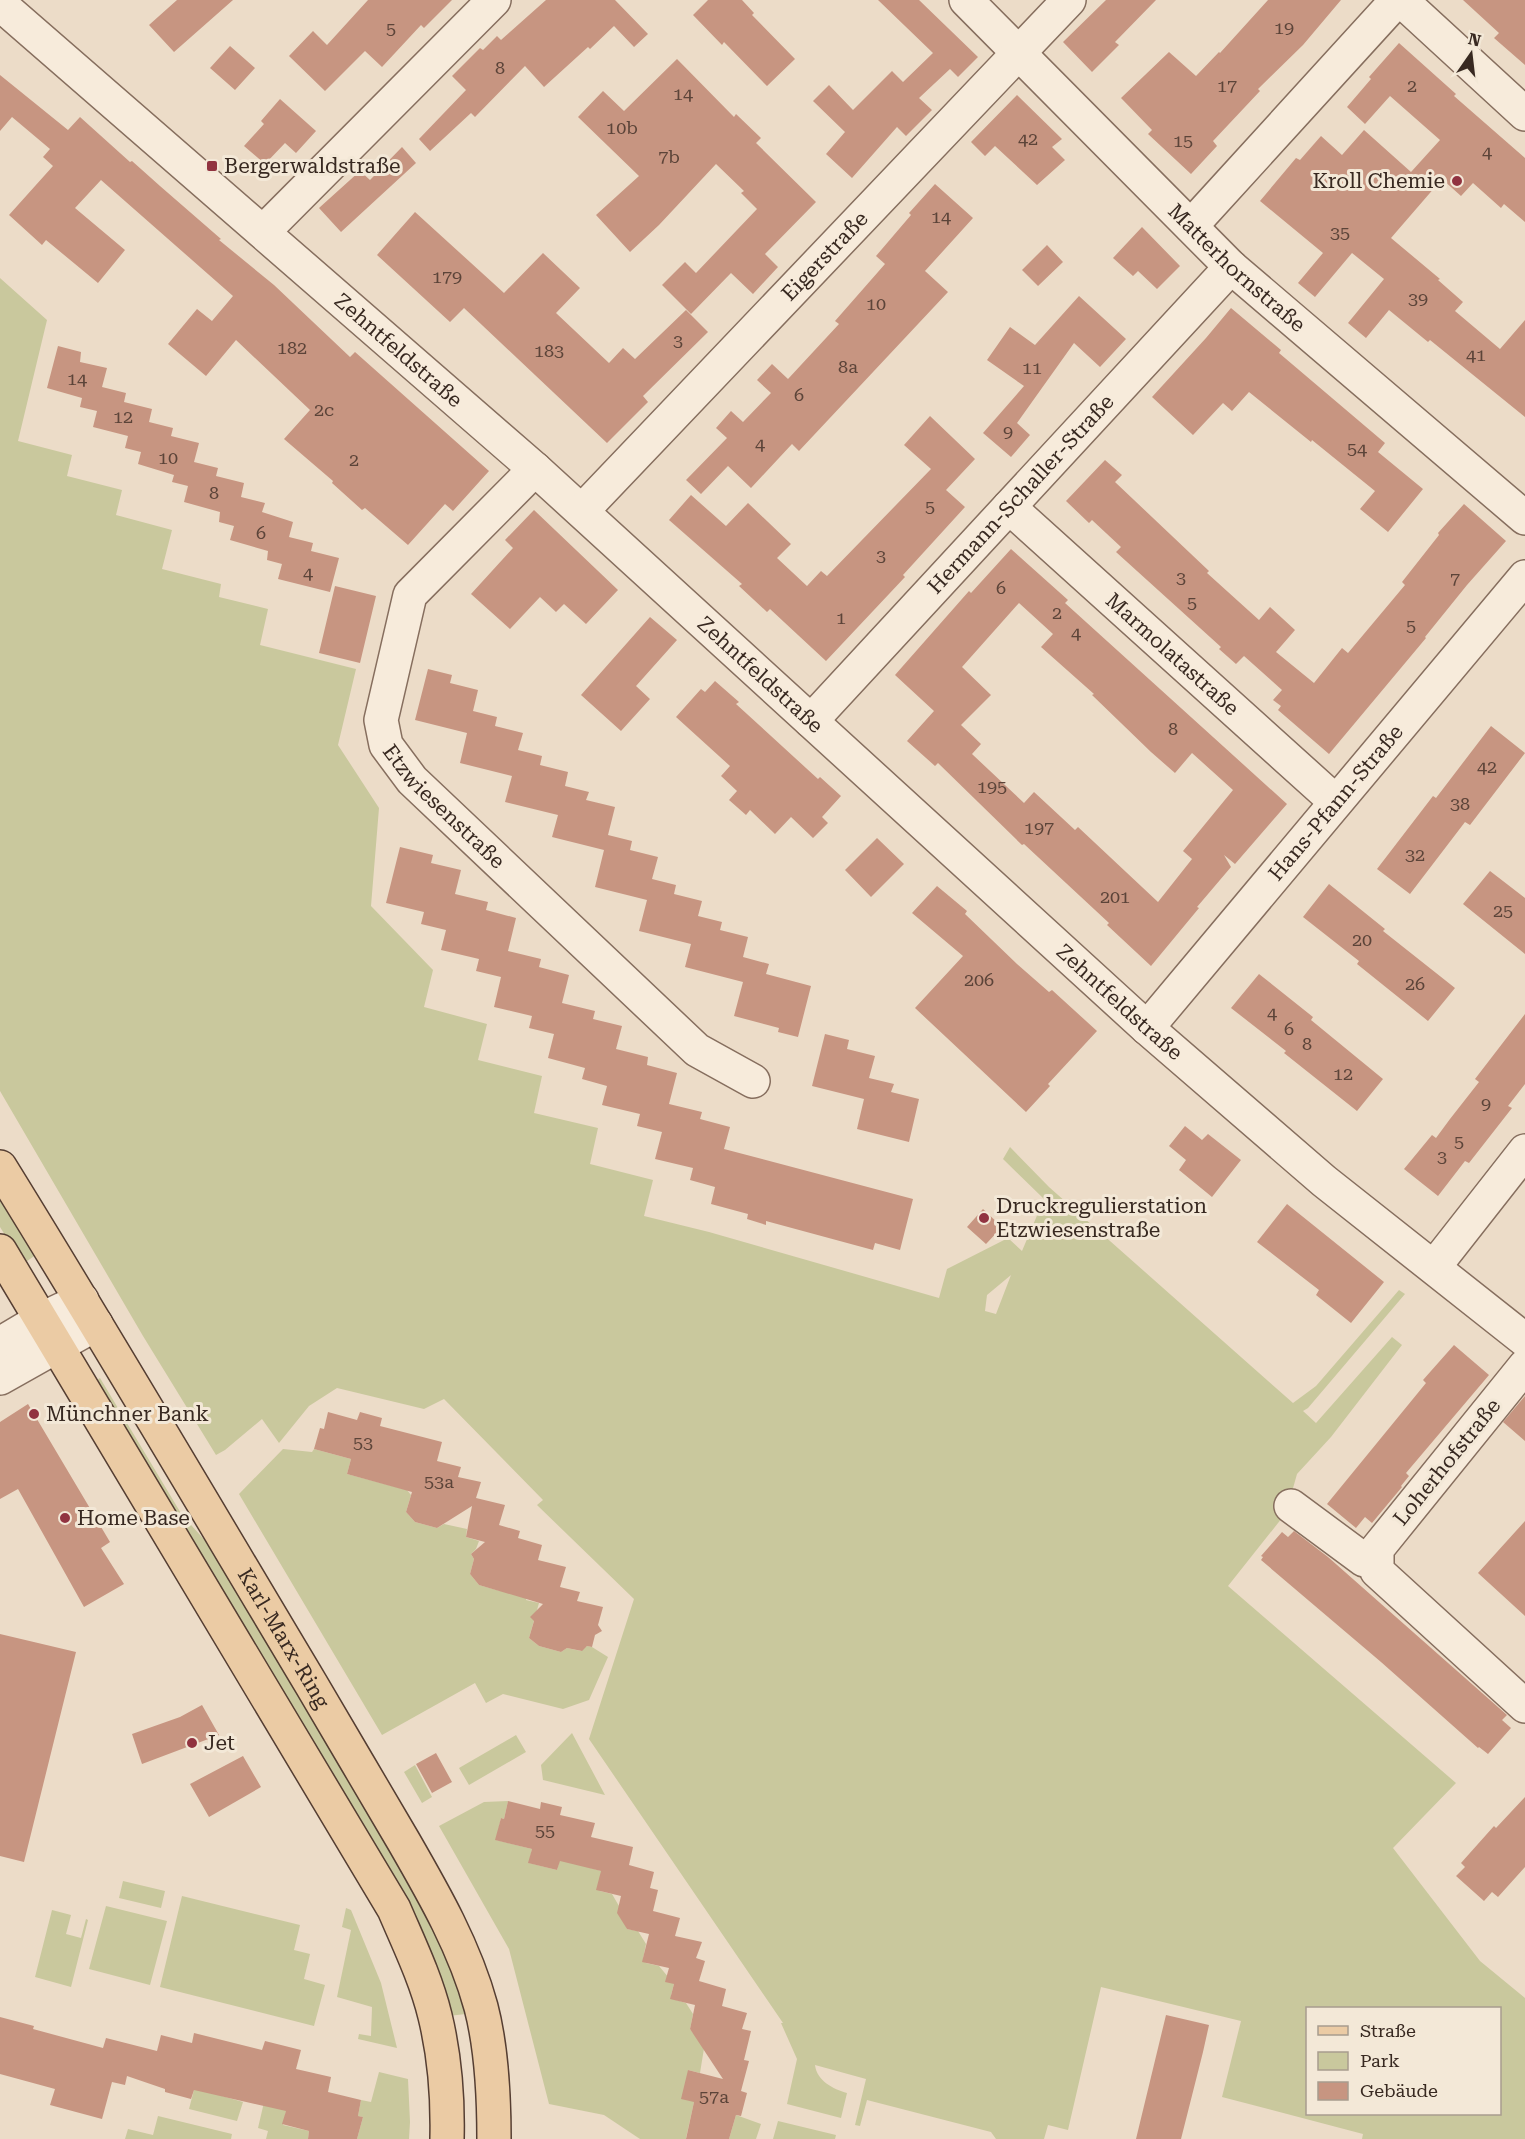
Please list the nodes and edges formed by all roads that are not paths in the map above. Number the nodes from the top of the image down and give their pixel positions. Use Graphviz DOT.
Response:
graph roads {
  1 [pos="494,0"];
  2 [pos="966,0"];
  3 [pos="1069,0"];
  4 [pos="1399,0"];
  5 [pos="0,4"];
  6 [pos="1019,54"];
  7 [pos="1525,114"];
  8 [pos="1191,226"];
  9 [pos="263,232"];
  10 [pos="1231,267"];
  11 [pos="535,469"];
  12 [pos="1009,507"];
  13 [pos="582,511"];
  14 [pos="1525,518"];
  15 [pos="1525,577"];
  16 [pos="811,721"];
  17 [pos="1336,802"];
  18 [pos="1147,1028"];
  19 [pos="753,1081"];
  20 [pos="1525,1151"];
  21 [pos="0,1167"];
  22 [pos="0,1251"];
  23 [pos="1434,1268"];
  24 [pos="89,1312"];
  25 [pos="50,1332"];
  26 [pos="1525,1340"];
  27 [pos="0,1344"];
  28 [pos="1525,1366"];
  29 [pos="0,1378"];
  30 [pos="1291,1506"];
  31 [pos="1376,1561"];
  32 [pos="1525,1706"];
  33 [pos="447,2139"];
  34 [pos="494,2139"];
  1 -- 9 [label="street"];
  2 -- 6 [label="street, Matterhornstraße"];
  3 -- 6 [label="street, Eigerstraße"];
  4 -- 7 [label="street"];
  4 -- 8 [label="street"];
  5 -- 9 [label="street, Zehntfeldstraße"];
  6 -- 8 [label="street, Matterhornstraße"];
  6 -- 13 [label="street, Eigerstraße"];
  8 -- 10 [label="street, Matterhornstraße"];
  9 -- 11 [label="street, Zehntfeldstraße"];
  10 -- 12 [label="street, Hermann-Schaller-Straße"];
  10 -- 14 [label="street, Matterhornstraße"];
  11 -- 13 [label="street, Zehntfeldstraße"];
  11 -- 19 [label="street, Etzwiesenstraße"];
  12 -- 16 [label="street, Hermann-Schaller-Straße"];
  12 -- 17 [label="street, Marmolatastraße"];
  13 -- 16 [label="street, Zehntfeldstraße"];
  15 -- 17 [label="street, Hans-Pfann-Straße"];
  16 -- 18 [label="street, Zehntfeldstraße"];
  17 -- 18 [label="street, Hans-Pfann-Straße"];
  18 -- 23 [label="street, Zehntfeldstraße"];
  20 -- 23 [label="street"];
  21 -- 24 [label="main road, Karl-Marx-Ring"];
  22 -- 25 [label="main road"];
  23 -- 26 [label="street, Zehntfeldstraße"];
  24 -- 25 [label="street"];
  24 -- 34 [label="main road, Karl-Marx-Ring"];
  25 -- 27 [label="street"];
  25 -- 29 [label="street"];
  25 -- 33 [label="main road"];
  28 -- 31 [label="street, Loherhofstraße"];
  30 -- 31 [label="street"];
  31 -- 32 [label="street"];
}
